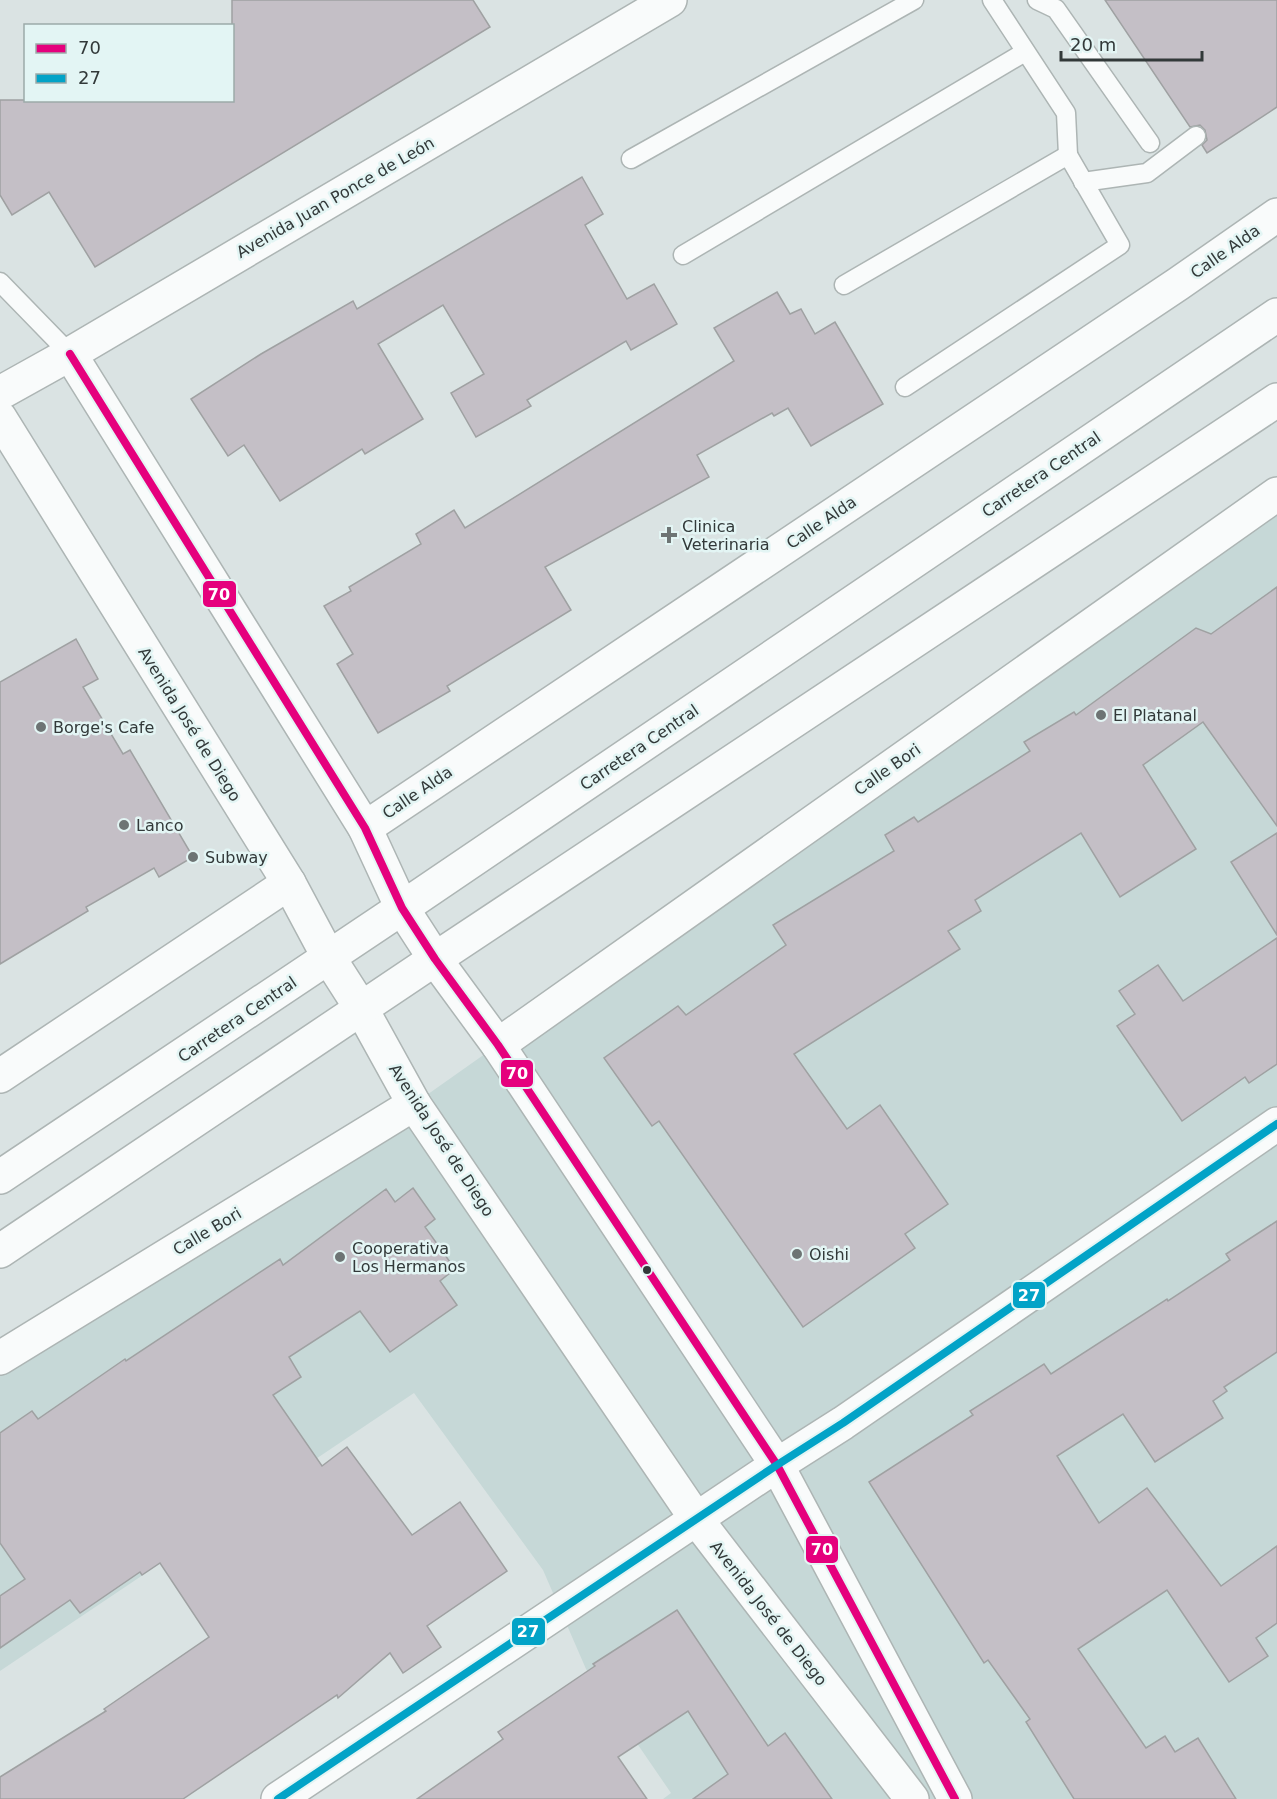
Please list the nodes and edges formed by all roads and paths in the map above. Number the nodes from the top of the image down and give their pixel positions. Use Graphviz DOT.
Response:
graph roads {
  1 [pos="670,0"];
  2 [pos="914,0"];
  3 [pos="992,0"];
  4 [pos="1037,0"];
  5 [pos="1056,5"];
  6 [pos="1026,52"];
  7 [pos="1196,136"];
  8 [pos="1150,143"];
  9 [pos="1068,155"];
  10 [pos="632,159"];
  11 [pos="1083,182"];
  12 [pos="1277,214"];
  13 [pos="682,255"];
  14 [pos="0,282"];
  15 [pos="844,285"];
  16 [pos="1277,315"];
  17 [pos="70,354"];
  18 [pos="905,387"];
  19 [pos="0,393"];
  20 [pos="1277,400"];
  21 [pos="0,418"];
  22 [pos="1277,494"];
  23 [pos="365,828"];
  24 [pos="289,883"];
  25 [pos="402,908"];
  26 [pos="329,957"];
  27 [pos="435,959"];
  28 [pos="361,1008"];
  29 [pos="498,1045"];
  30 [pos="0,1076"];
  31 [pos="414,1104"];
  32 [pos="1277,1124"];
  33 [pos="0,1177"];
  34 [pos="0,1251"];
  35 [pos="0,1358"];
  36 [pos="777,1465"];
  37 [pos="697,1520"];
  38 [pos="278,1799"];
  39 [pos="912,1799"];
  40 [pos="955,1799"];
  1 -- 17 [label="main road, Avenida Juan Ponce de León"];
  2 -- 10 [label="lane"];
  3 -- 6 [label="lane"];
  4 -- 5 [label="lane"];
  5 -- 8 [label="lane"];
  6 -- 9 [label="lane"];
  6 -- 13 [label="lane"];
  7 -- 11 [label="lane"];
  9 -- 11 [label="lane"];
  9 -- 15 [label="lane"];
  11 -- 18 [label="lane"];
  12 -- 23 [label="main road, Calle Alda"];
  14 -- 17 [label="lane"];
  16 -- 25 [label="main road, Carretera Central"];
  17 -- 19 [label="main road, Avenida Juan Ponce de León"];
  17 -- 23 [label="main road"];
  20 -- 27 [label="main road"];
  21 -- 24 [label="main road, Avenida José de Diego"];
  22 -- 29 [label="main road, Calle Bori"];
  23 -- 25 [label="main road"];
  24 -- 26 [label="main road, Avenida José de Diego"];
  24 -- 30 [label="main road"];
  25 -- 26 [label="main road, Carretera Central"];
  25 -- 27 [label="main road"];
  26 -- 28 [label="main road, Avenida José de Diego"];
  26 -- 33 [label="main road, Carretera Central"];
  27 -- 28 [label="main road"];
  27 -- 29 [label="main road"];
  28 -- 31 [label="main road, Avenida José de Diego"];
  28 -- 34 [label="main road"];
  29 -- 36 [label="main road"];
  31 -- 35 [label="main road, Calle Bori"];
  31 -- 37 [label="main road, Avenida José de Diego"];
  32 -- 36 [label="main road"];
  36 -- 37 [label="main road"];
  36 -- 40 [label="main road"];
  37 -- 38 [label="main road"];
  37 -- 39 [label="main road, Avenida José de Diego"];
}
